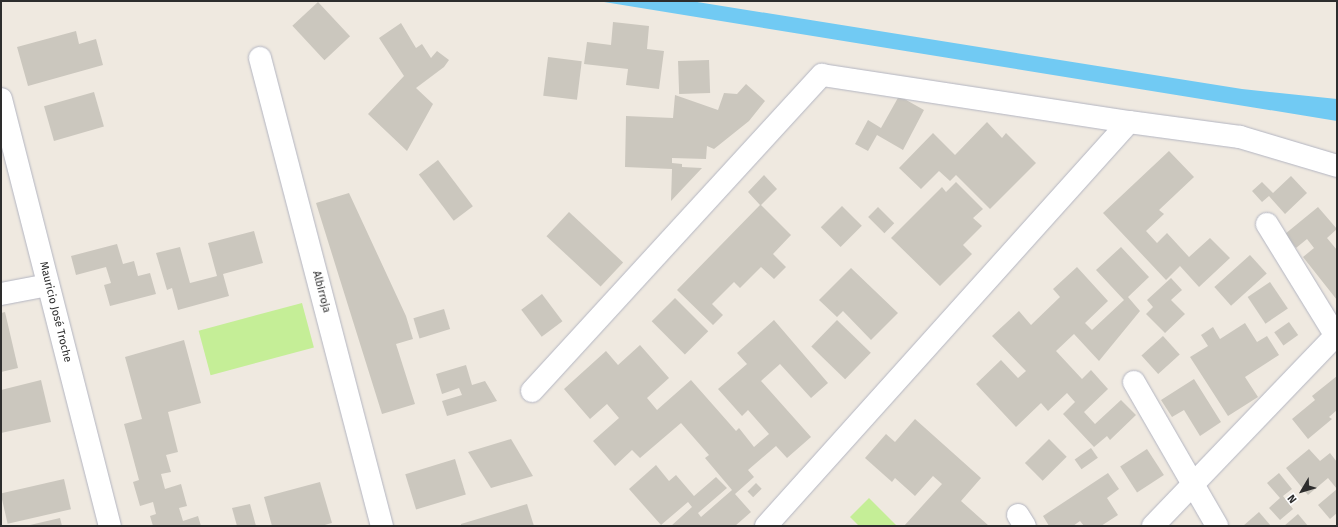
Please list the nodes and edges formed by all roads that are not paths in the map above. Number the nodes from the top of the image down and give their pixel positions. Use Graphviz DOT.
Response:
graph roads {
  1 [pos="260,58"];
  2 [pos="1,99"];
  3 [pos="1129,122"];
  4 [pos="1337,166"];
  5 [pos="1267,224"];
  6 [pos="48,285"];
  7 [pos="1,294"];
  8 [pos="1336,336"];
  9 [pos="1134,382"];
  10 [pos="532,391"];
  11 [pos="1193,486"];
  12 [pos="110,526"];
  13 [pos="382,526"];
  14 [pos="766,526"];
  15 [pos="1153,526"];
  16 [pos="1217,526"];
  1 -- 13 [label="street, Albirroja"];
  2 -- 6 [label="street, Mauricio José Troche"];
  3 -- 4 [label="street"];
  3 -- 10 [label="street"];
  3 -- 14 [label="street"];
  5 -- 8 [label="street"];
  6 -- 7 [label="street"];
  6 -- 12 [label="street, Mauricio José Troche"];
  8 -- 11 [label="street"];
  9 -- 11 [label="street"];
  11 -- 15 [label="street"];
  11 -- 16 [label="street"];
}
